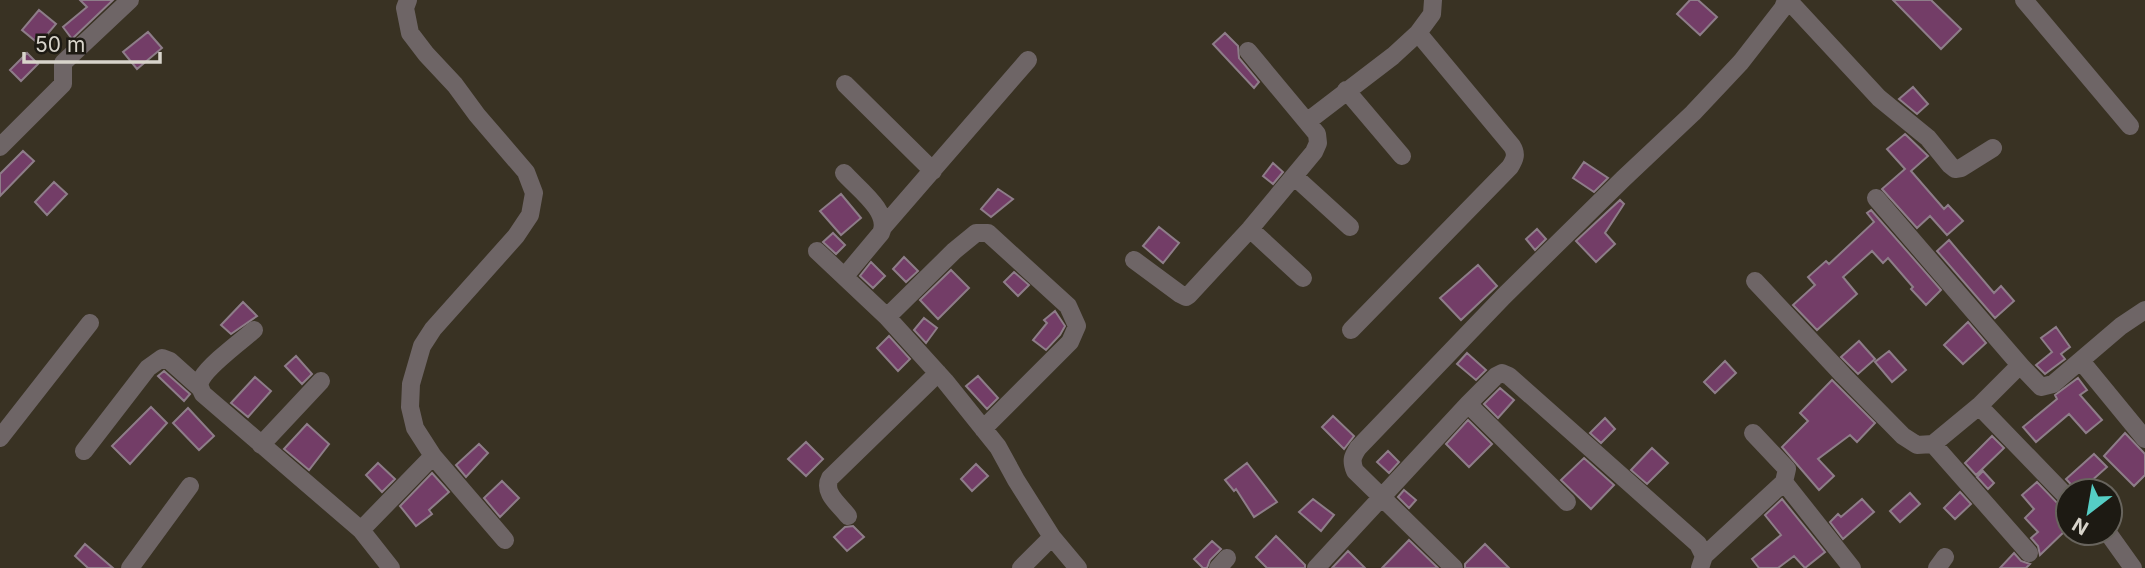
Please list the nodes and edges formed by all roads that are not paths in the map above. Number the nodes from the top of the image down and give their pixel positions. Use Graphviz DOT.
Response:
graph roads {
  1 [pos="130,0"];
  2 [pos="408,0"];
  3 [pos="1433,0"];
  4 [pos="1787,0"];
  5 [pos="2024,0"];
  6 [pos="1418,33"];
  7 [pos="1248,51"];
  8 [pos="1028,60"];
  9 [pos="845,84"];
  10 [pos="1346,90"];
  11 [pos="1308,121"];
  12 [pos="2130,126"];
  13 [pos="0,146"];
  14 [pos="1993,148"];
  15 [pos="1402,156"];
  16 [pos="933,171"];
  17 [pos="844,173"];
  18 [pos="1295,177"];
  19 [pos="1876,198"];
  20 [pos="884,226"];
  21 [pos="1350,227"];
  22 [pos="1250,229"];
  23 [pos="817,251"];
  24 [pos="1134,260"];
  25 [pos="845,276"];
  26 [pos="1303,278"];
  27 [pos="1755,281"];
  28 [pos="2145,310"];
  29 [pos="887,317"];
  30 [pos="90,323"];
  31 [pos="254,330"];
  32 [pos="1352,330"];
  33 [pos="2081,361"];
  34 [pos="2020,365"];
  35 [pos="938,373"];
  36 [pos="321,381"];
  37 [pos="200,387"];
  38 [pos="1468,404"];
  39 [pos="1979,406"];
  40 [pos="983,429"];
  41 [pos="1753,433"];
  42 [pos="0,438"];
  43 [pos="2145,439"];
  44 [pos="1933,444"];
  45 [pos="261,445"];
  46 [pos="84,451"];
  47 [pos="433,456"];
  48 [pos="1784,482"];
  49 [pos="2054,484"];
  50 [pos="190,486"];
  51 [pos="1382,498"];
  52 [pos="1567,502"];
  53 [pos="848,516"];
  54 [pos="361,530"];
  55 [pos="1052,537"];
  56 [pos="505,540"];
  57 [pos="2118,547"];
  58 [pos="2029,553"];
  59 [pos="1702,562"];
  60 [pos="130,568"];
  61 [pos="391,568"];
  62 [pos="1021,568"];
  63 [pos="1078,568"];
  64 [pos="1316,568"];
  65 [pos="1454,568"];
  66 [pos="1852,568"];
  67 [pos="2133,568"];
  1 -- 13 [label="street"];
  2 -- 47 [label="street"];
  3 -- 6 [label="street"];
  4 -- 14 [label="street"];
  4 -- 51 [label="street"];
  5 -- 12 [label="street"];
  6 -- 10 [label="street"];
  6 -- 32 [label="street"];
  7 -- 11 [label="street"];
  8 -- 16 [label="street"];
  9 -- 16 [label="street"];
  10 -- 11 [label="street"];
  10 -- 15 [label="street"];
  11 -- 18 [label="street"];
  16 -- 20 [label="street"];
  17 -- 20 [label="street"];
  18 -- 21 [label="street"];
  18 -- 22 [label="street"];
  19 -- 34 [label="street"];
  20 -- 25 [label="street"];
  22 -- 24 [label="street"];
  22 -- 26 [label="street"];
  23 -- 25 [label="street"];
  25 -- 29 [label="street"];
  27 -- 44 [label="street"];
  28 -- 33 [label="street"];
  29 -- 35 [label="street"];
  29 -- 40 [label="street"];
  30 -- 42 [label="street"];
  31 -- 37 [label="street"];
  33 -- 34 [label="street"];
  33 -- 43 [label="street"];
  34 -- 39 [label="street"];
  35 -- 40 [label="street"];
  35 -- 53 [label="street"];
  36 -- 45 [label="street"];
  37 -- 45 [label="street"];
  37 -- 46 [label="street"];
  38 -- 51 [label="street"];
  38 -- 52 [label="street"];
  38 -- 59 [label="street"];
  39 -- 44 [label="street"];
  39 -- 49 [label="street"];
  40 -- 55 [label="street"];
  41 -- 48 [label="street"];
  44 -- 58 [label="street"];
  45 -- 54 [label="street"];
  47 -- 54 [label="street"];
  47 -- 56 [label="street"];
  48 -- 59 [label="street"];
  48 -- 66 [label="street"];
  50 -- 60 [label="street"];
  51 -- 64 [label="street"];
  51 -- 65 [label="street"];
  54 -- 61 [label="street"];
  55 -- 62 [label="street"];
  55 -- 63 [label="street"];
  57 -- 67 [label="street"];
}
